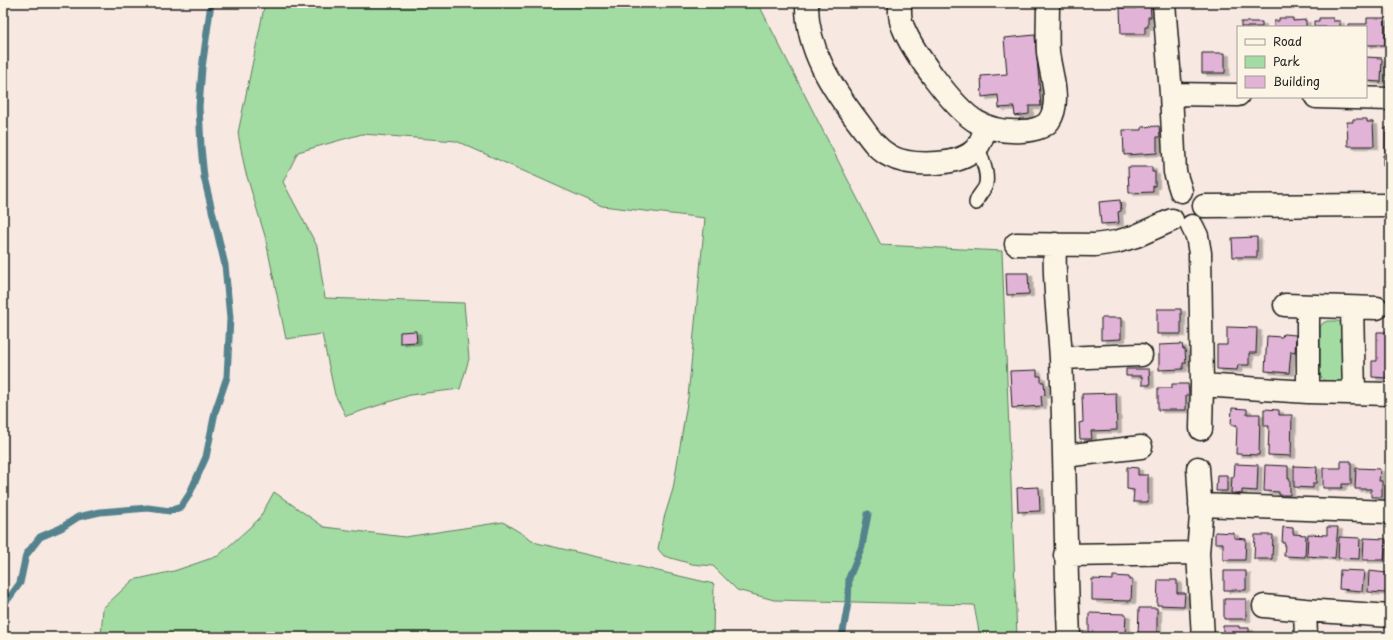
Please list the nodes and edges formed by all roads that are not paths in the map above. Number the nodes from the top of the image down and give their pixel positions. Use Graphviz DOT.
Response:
graph roads {
  1 [pos="807,3"];
  2 [pos="900,3"];
  3 [pos="1048,3"];
  4 [pos="1164,3"];
  5 [pos="1171,94"];
  6 [pos="1237,95"];
  7 [pos="1353,98"];
  8 [pos="1390,99"];
  9 [pos="986,126"];
  10 [pos="978,146"];
  11 [pos="1181,191"];
  12 [pos="976,203"];
  13 [pos="1390,205"];
  14 [pos="1204,206"];
  15 [pos="1182,223"];
  16 [pos="1016,244"];
  17 [pos="1055,244"];
  18 [pos="1285,305"];
  19 [pos="1308,306"];
  20 [pos="1352,308"];
  21 [pos="1377,308"];
  22 [pos="1141,355"];
  23 [pos="1061,358"];
  24 [pos="1202,385"];
  25 [pos="1308,392"];
  26 [pos="1354,393"];
  27 [pos="1390,394"];
  28 [pos="1201,429"];
  29 [pos="1141,447"];
  30 [pos="1064,456"];
  31 [pos="1198,468"];
  32 [pos="1200,505"];
  33 [pos="1390,512"];
  34 [pos="1198,553"];
  35 [pos="1066,555"];
  36 [pos="1264,606"];
  37 [pos="1305,610"];
  38 [pos="1390,616"];
  39 [pos="1069,637"];
  40 [pos="1203,637"];
  41 [pos="1306,637"];
  1 -- 10 [label="street"];
  2 -- 9 [label="street"];
  3 -- 9 [label="street"];
  4 -- 5 [label="street"];
  5 -- 6 [label="street"];
  5 -- 11 [label="street"];
  7 -- 8 [label="street"];
  9 -- 10 [label="street"];
  10 -- 12 [label="lane"];
  11 -- 14 [label="street"];
  11 -- 15 [label="street"];
  13 -- 14 [label="street"];
  14 -- 15 [label="street"];
  15 -- 17 [label="street"];
  15 -- 24 [label="street"];
  16 -- 17 [label="street"];
  17 -- 23 [label="street"];
  18 -- 19 [label="street"];
  19 -- 20 [label="street"];
  19 -- 25 [label="street"];
  20 -- 21 [label="street"];
  20 -- 26 [label="street"];
  22 -- 23 [label="street"];
  23 -- 30 [label="street"];
  24 -- 25 [label="street"];
  24 -- 28 [label="street"];
  25 -- 26 [label="street"];
  26 -- 27 [label="street"];
  29 -- 30 [label="street"];
  30 -- 35 [label="street"];
  31 -- 32 [label="street"];
  32 -- 33 [label="street"];
  32 -- 34 [label="street"];
  34 -- 35 [label="street"];
  34 -- 40 [label="street"];
  35 -- 39 [label="street"];
  36 -- 37 [label="street"];
  37 -- 38 [label="street"];
  37 -- 41 [label="street"];
}
